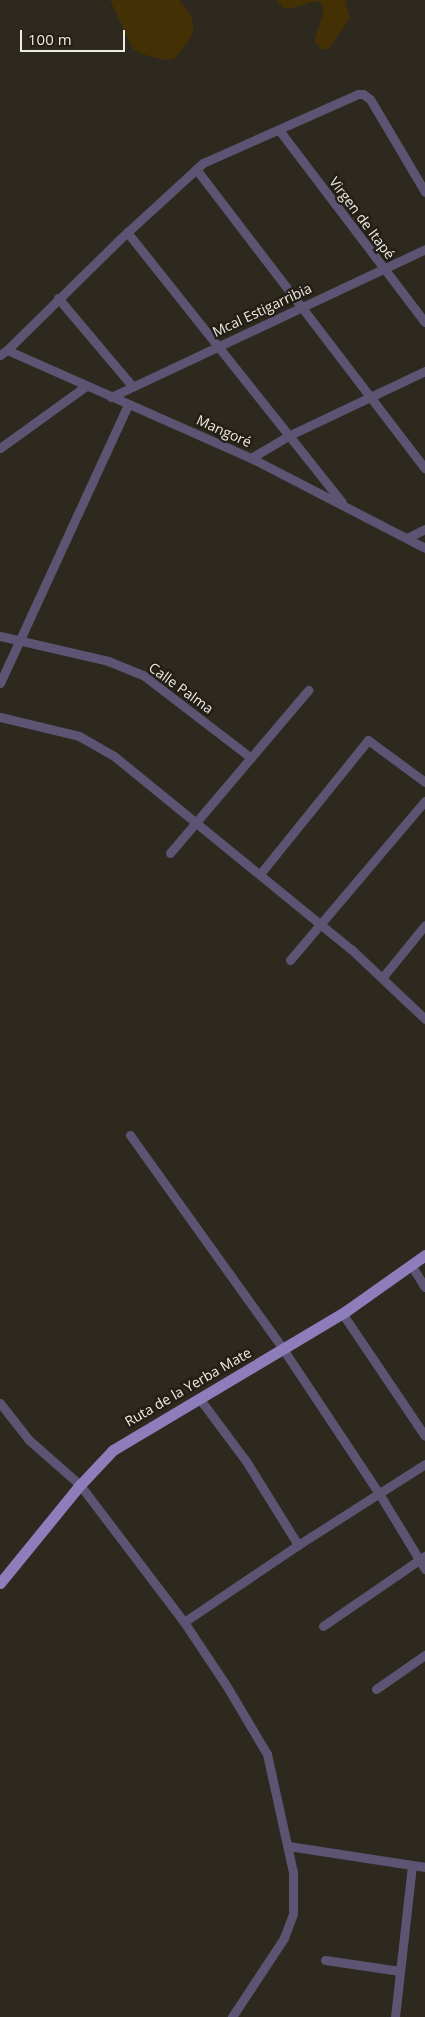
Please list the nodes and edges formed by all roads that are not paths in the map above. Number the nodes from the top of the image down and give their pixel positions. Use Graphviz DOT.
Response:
graph roads {
  1 [pos="279,130"];
  2 [pos="196,168"];
  3 [pos="425,192"];
  4 [pos="127,232"];
  5 [pos="425,249"];
  6 [pos="383,269"];
  7 [pos="58,298"];
  8 [pos="300,307"];
  9 [pos="425,322"];
  10 [pos="218,345"];
  11 [pos="4,353"];
  12 [pos="425,371"];
  13 [pos="86,386"];
  14 [pos="132,386"];
  15 [pos="111,397"];
  16 [pos="369,398"];
  17 [pos="128,405"];
  18 [pos="288,436"];
  19 [pos="0,448"];
  20 [pos="251,458"];
  21 [pos="425,468"];
  22 [pos="344,505"];
  23 [pos="425,529"];
  24 [pos="407,538"];
  25 [pos="425,548"];
  26 [pos="0,636"];
  27 [pos="20,641"];
  28 [pos="0,683"];
  29 [pos="308,690"];
  30 [pos="0,717"];
  31 [pos="251,758"];
  32 [pos="425,782"];
  33 [pos="425,800"];
  34 [pos="196,822"];
  35 [pos="170,853"];
  36 [pos="260,874"];
  37 [pos="320,924"];
  38 [pos="425,925"];
  39 [pos="290,960"];
  40 [pos="382,978"];
  41 [pos="425,1019"];
  42 [pos="130,1135"];
  43 [pos="425,1255"];
  44 [pos="411,1265"];
  45 [pos="425,1287"];
  46 [pos="342,1313"];
  47 [pos="283,1349"];
  48 [pos="199,1398"];
  49 [pos="0,1403"];
  50 [pos="425,1436"];
  51 [pos="425,1464"];
  52 [pos="80,1485"];
  53 [pos="380,1494"];
  54 [pos="298,1545"];
  55 [pos="422,1558"];
  56 [pos="425,1570"];
  57 [pos="0,1583"];
  58 [pos="184,1622"];
  59 [pos="323,1626"];
  60 [pos="425,1654"];
  61 [pos="376,1689"];
  62 [pos="288,1846"];
  63 [pos="412,1865"];
  64 [pos="425,1867"];
  65 [pos="325,1960"];
  66 [pos="400,1971"];
  67 [pos="232,2017"];
  68 [pos="395,2017"];
  1 -- 2 [label="street"];
  1 -- 3 [label="street"];
  1 -- 6 [label="street, Virgen de Itapé"];
  2 -- 4 [label="street"];
  2 -- 8 [label="street"];
  4 -- 7 [label="street"];
  4 -- 10 [label="street"];
  5 -- 6 [label="street, Mcal Estigarribia"];
  6 -- 8 [label="street, Mcal Estigarribia"];
  6 -- 9 [label="street, Virgen de Itapé"];
  7 -- 11 [label="street"];
  7 -- 14 [label="street"];
  8 -- 10 [label="street, Mcal Estigarribia"];
  8 -- 16 [label="street"];
  10 -- 14 [label="street, Mcal Estigarribia"];
  10 -- 18 [label="street"];
  11 -- 13 [label="street, Mangoré"];
  12 -- 16 [label="street"];
  13 -- 15 [label="street, Mangoré"];
  13 -- 19 [label="street"];
  14 -- 15 [label="street, Mcal Estigarribia"];
  15 -- 17 [label="street, Mangoré"];
  16 -- 18 [label="street"];
  16 -- 21 [label="street"];
  17 -- 20 [label="street, Mangoré"];
  17 -- 27 [label="street"];
  18 -- 20 [label="street"];
  18 -- 22 [label="street"];
  20 -- 22 [label="street, Mangoré"];
  22 -- 24 [label="street, Mangoré"];
  23 -- 24 [label="street"];
  24 -- 25 [label="street, Mangoré"];
  26 -- 27 [label="street, Calle Palma"];
  27 -- 28 [label="street"];
  27 -- 31 [label="street, Calle Palma"];
  29 -- 31 [label="street"];
  30 -- 34 [label="street"];
  31 -- 34 [label="street"];
  32 -- 36 [label="street"];
  33 -- 37 [label="street"];
  34 -- 35 [label="street"];
  34 -- 36 [label="street"];
  36 -- 37 [label="street"];
  37 -- 39 [label="street"];
  37 -- 40 [label="street"];
  38 -- 40 [label="street"];
  40 -- 41 [label="street"];
  42 -- 47 [label="street"];
  43 -- 44 [label="main road, Ruta de la Yerba Mate"];
  44 -- 45 [label="street"];
  44 -- 46 [label="main road, Ruta de la Yerba Mate"];
  46 -- 47 [label="main road, Ruta de la Yerba Mate"];
  46 -- 50 [label="street"];
  47 -- 48 [label="main road, Ruta de la Yerba Mate"];
  47 -- 53 [label="street"];
  48 -- 52 [label="main road, Ruta de la Yerba Mate"];
  48 -- 54 [label="street"];
  49 -- 52 [label="street"];
  51 -- 53 [label="street"];
  52 -- 57 [label="main road, Ruta de la Yerba Mate"];
  52 -- 58 [label="street"];
  53 -- 54 [label="street"];
  53 -- 55 [label="street"];
  54 -- 58 [label="street"];
  55 -- 56 [label="street"];
  55 -- 59 [label="street"];
  58 -- 62 [label="street"];
  60 -- 61 [label="street"];
  62 -- 63 [label="street"];
  62 -- 67 [label="street"];
  63 -- 64 [label="street"];
  63 -- 66 [label="street"];
  65 -- 66 [label="street"];
  66 -- 68 [label="street"];
}
